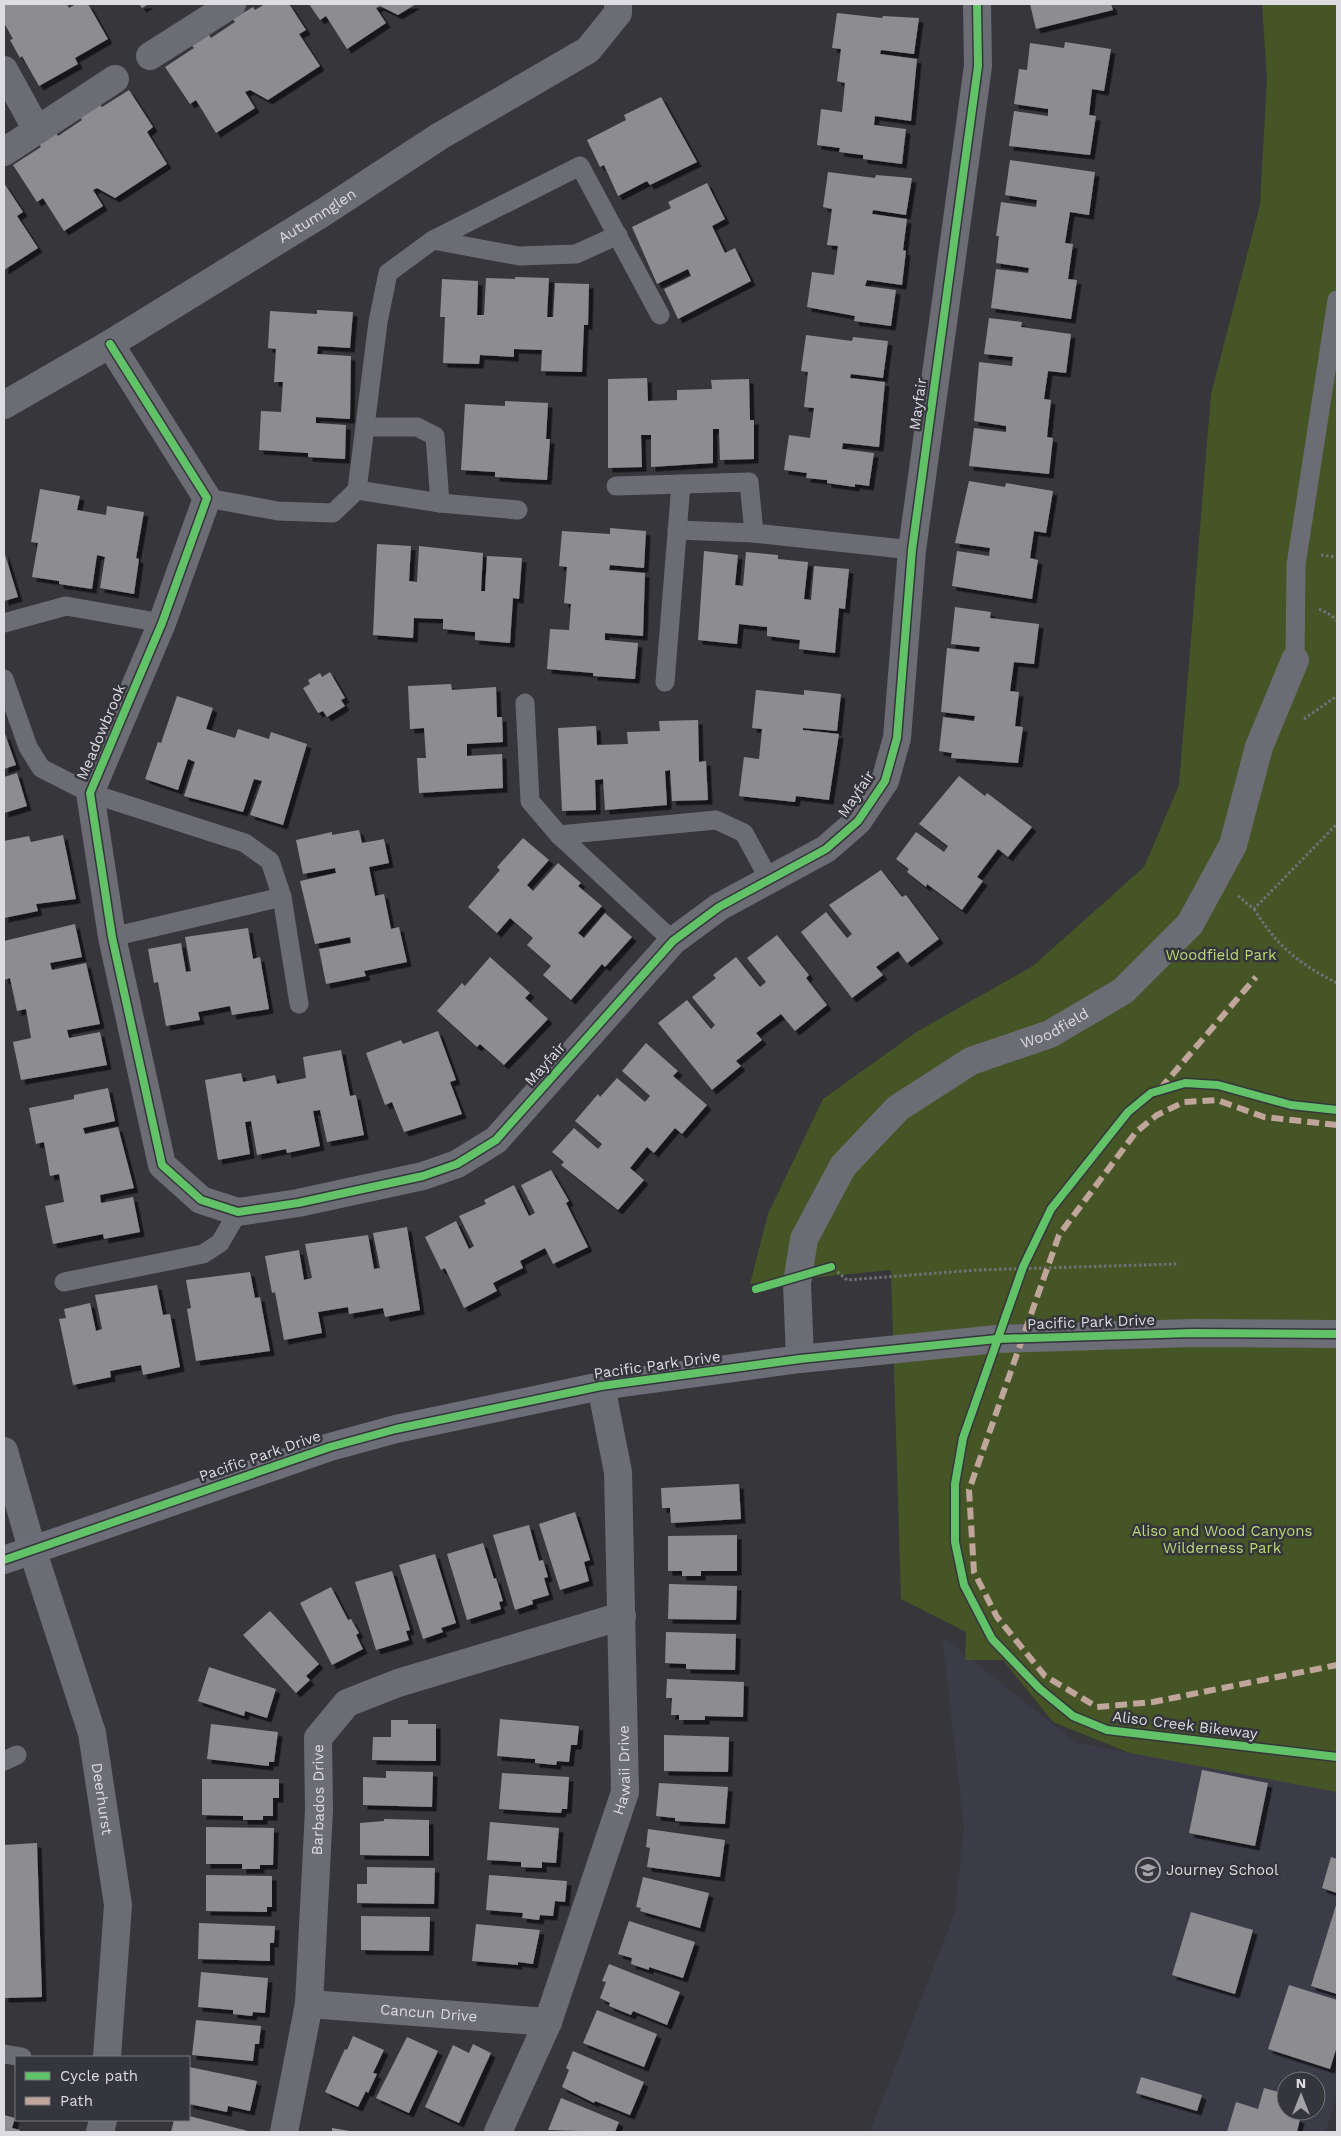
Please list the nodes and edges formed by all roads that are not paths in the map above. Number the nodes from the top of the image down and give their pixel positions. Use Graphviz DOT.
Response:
graph roads {
  1 [pos="232,4"];
  2 [pos="977,4"];
  3 [pos="618,8"];
  4 [pos="150,56"];
  5 [pos="4,70"];
  6 [pos="115,79"];
  7 [pos="37,130"];
  8 [pos="4,152"];
  9 [pos="618,235"];
  10 [pos="433,240"];
  11 [pos="1337,300"];
  12 [pos="660,315"];
  13 [pos="110,344"];
  14 [pos="4,405"];
  15 [pos="365,427"];
  16 [pos="681,484"];
  17 [pos="616,486"];
  18 [pos="357,490"];
  19 [pos="207,498"];
  20 [pos="440,503"];
  21 [pos="518,510"];
  22 [pos="677,530"];
  23 [pos="754,533"];
  24 [pos="912,550"];
  25 [pos="4,623"];
  26 [pos="162,624"];
  27 [pos="1295,660"];
  28 [pos="4,679"];
  29 [pos="665,682"];
  30 [pos="525,704"];
  31 [pos="90,793"];
  32 [pos="558,835"];
  33 [pos="769,878"];
  34 [pos="282,896"];
  35 [pos="112,936"];
  36 [pos="673,940"];
  37 [pos="299,1004"];
  38 [pos="162,1165"];
  39 [pos="238,1212"];
  40 [pos="64,1282"];
  41 [pos="1337,1334"];
  42 [pos="800,1359"];
  43 [pos="601,1386"];
  44 [pos="4,1452"];
  45 [pos="32,1549"];
  46 [pos="4,1560"];
  47 [pos="622,1616"];
  48 [pos="309,2004"];
  49 [pos="548,2022"];
  50 [pos="107,2056"];
  51 [pos="284,2132"];
  52 [pos="498,2132"];
  1 -- 4 [label="street"];
  2 -- 24 [label="street, Mayfair"];
  3 -- 13 [label="street, Autumnglen"];
  5 -- 7 [label="street"];
  6 -- 7 [label="street"];
  7 -- 8 [label="street"];
  9 -- 10 [label="lane"];
  9 -- 10 [label="lane"];
  9 -- 12 [label="lane"];
  10 -- 15 [label="lane"];
  11 -- 27 [label="lane"];
  13 -- 14 [label="street, Autumnglen"];
  13 -- 19 [label="street"];
  15 -- 18 [label="lane"];
  15 -- 20 [label="lane"];
  16 -- 17 [label="lane"];
  16 -- 22 [label="lane"];
  16 -- 23 [label="lane"];
  18 -- 19 [label="lane"];
  18 -- 20 [label="lane"];
  19 -- 26 [label="street, Meadowbrook"];
  20 -- 21 [label="lane"];
  22 -- 23 [label="lane"];
  22 -- 29 [label="lane"];
  23 -- 24 [label="lane"];
  24 -- 33 [label="street, Mayfair"];
  25 -- 26 [label="lane"];
  26 -- 31 [label="street, Meadowbrook"];
  27 -- 42 [label="street, Woodfield"];
  28 -- 31 [label="lane"];
  30 -- 32 [label="lane"];
  31 -- 34 [label="lane"];
  31 -- 35 [label="street, Meadowbrook"];
  32 -- 33 [label="lane"];
  32 -- 36 [label="lane"];
  33 -- 36 [label="street, Mayfair"];
  34 -- 35 [label="lane"];
  34 -- 37 [label="lane"];
  35 -- 38 [label="street, Meadowbrook"];
  36 -- 39 [label="street, Mayfair"];
  38 -- 39 [label="street, Mayfair"];
  39 -- 40 [label="lane"];
  41 -- 42 [label="main road, Pacific Park Drive"];
  42 -- 43 [label="main road, Pacific Park Drive"];
  43 -- 45 [label="main road, Pacific Park Drive"];
  43 -- 47 [label="street, Hawaii Drive"];
  44 -- 45 [label="street, Deerhurst"];
  45 -- 46 [label="main road, Pacific Park Drive"];
  45 -- 50 [label="street, Deerhurst"];
  47 -- 48 [label="street, Barbados Drive"];
  47 -- 49 [label="street, Hawaii Drive"];
  48 -- 49 [label="street, Cancun Drive"];
  48 -- 51 [label="street, Barbados Drive"];
  49 -- 52 [label="street, Hawaii Drive"];
}
